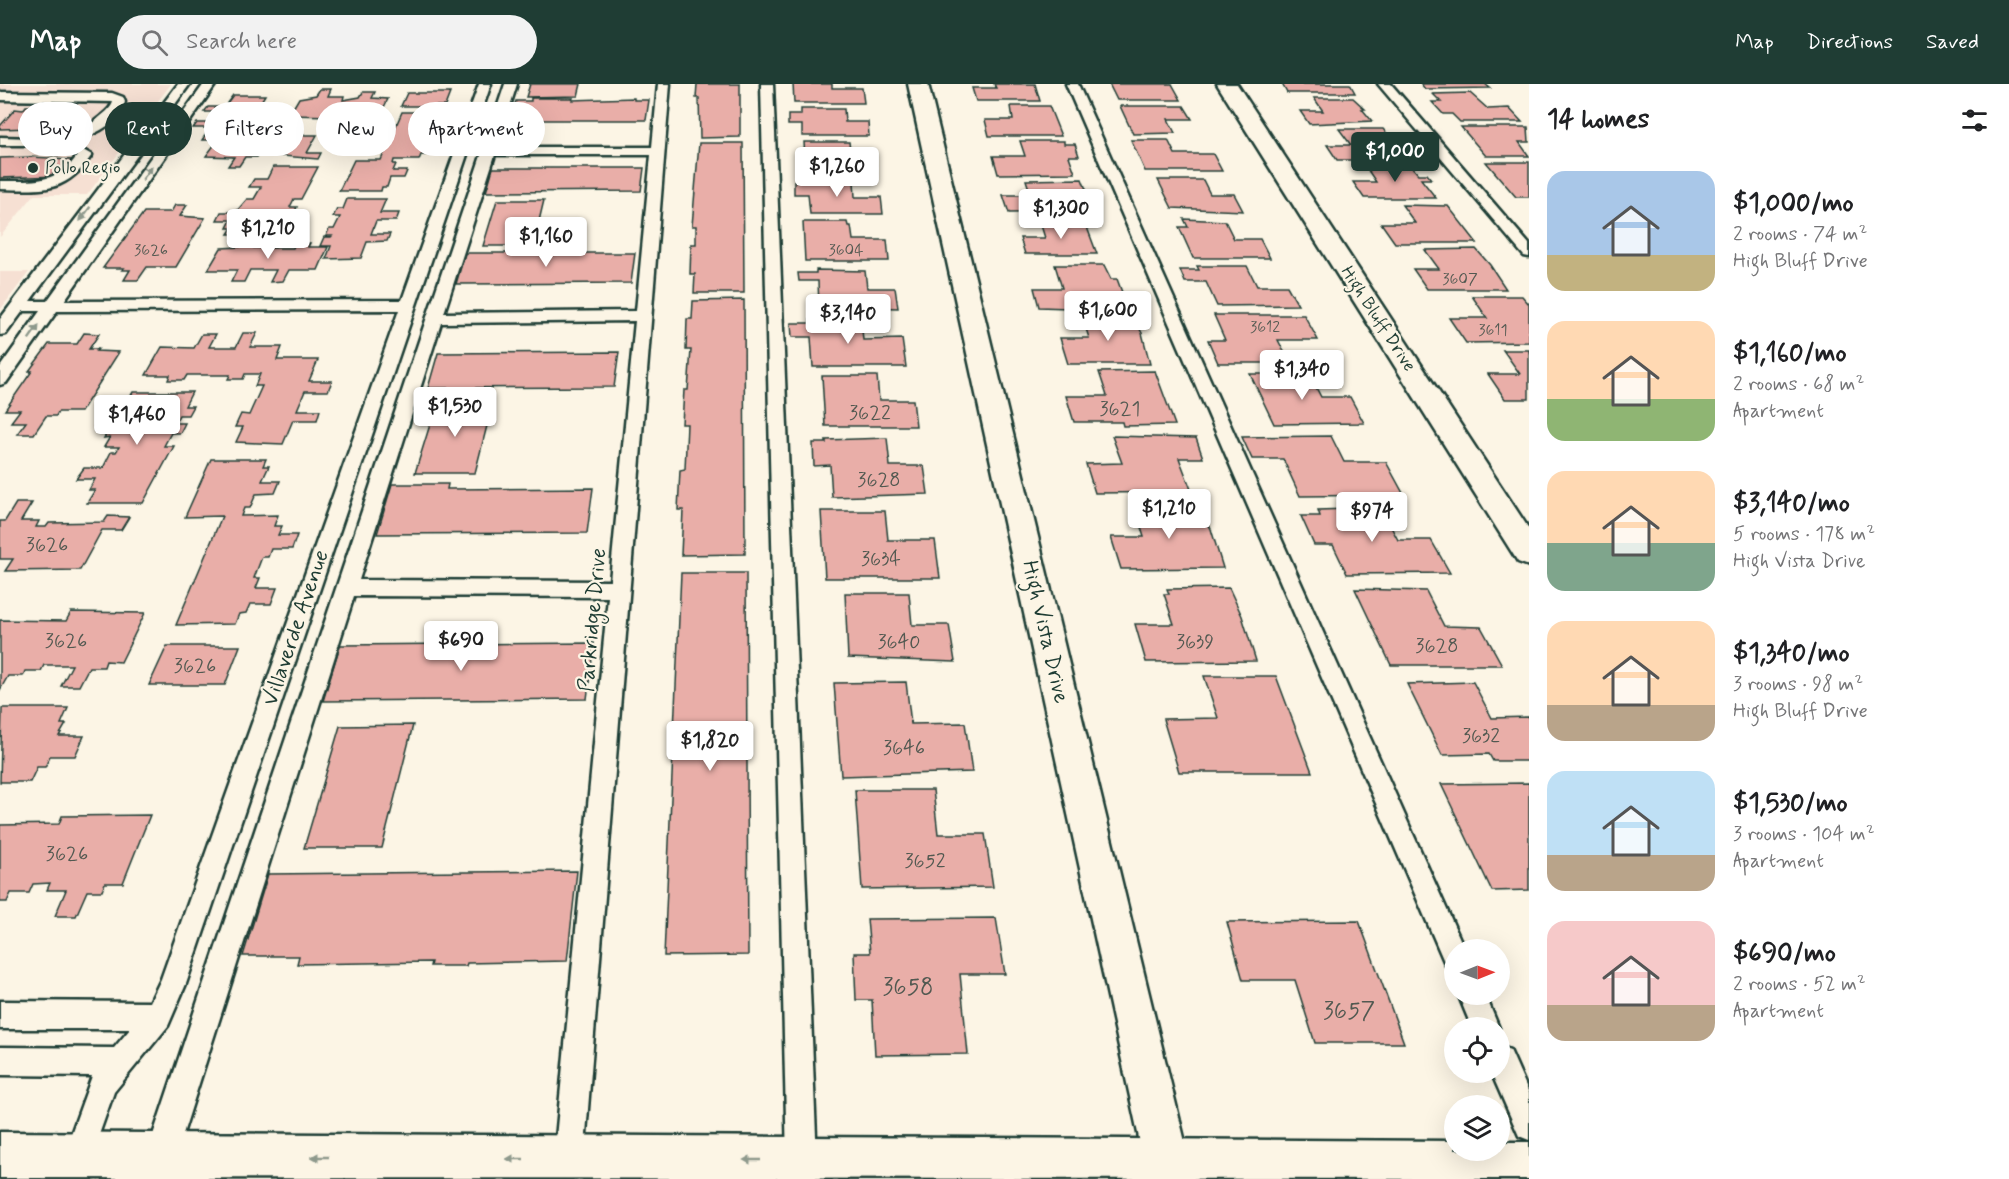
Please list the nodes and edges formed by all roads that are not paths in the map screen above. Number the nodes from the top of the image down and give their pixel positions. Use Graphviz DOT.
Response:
graph roads {
  1 [pos="5,84"];
  2 [pos="184,84"];
  3 [pos="210,84"];
  4 [pos="485,84"];
  5 [pos="511,84"];
  6 [pos="664,84"];
  7 [pos="767,84"];
  8 [pos="918,84"];
  9 [pos="1072,84"];
  10 [pos="1227,84"];
  11 [pos="1384,84"];
  12 [pos="0,89"];
  13 [pos="0,96"];
  14 [pos="505,102"];
  15 [pos="0,141"];
  16 [pos="0,150"];
  17 [pos="545,151"];
  18 [pos="658,151"];
  19 [pos="487,156"];
  20 [pos="0,185"];
  21 [pos="1529,253"];
  22 [pos="408,305"];
  23 [pos="18,306"];
  24 [pos="52,306"];
  25 [pos="644,316"];
  26 [pos="435,318"];
  27 [pos="0,330"];
  28 [pos="0,379"];
  29 [pos="1529,554"];
  30 [pos="346,588"];
  31 [pos="620,589"];
  32 [pos="1447,939"];
  33 [pos="0,1015"];
  34 [pos="158,1016"];
  35 [pos="0,1061"];
  36 [pos="120,1062"];
  37 [pos="1510,1083"];
  38 [pos="1529,1126"];
  39 [pos="0,1155"];
  40 [pos="78,1156"];
  41 [pos="161,1156"];
  42 [pos="802,1161"];
  43 [pos="1529,1165"];
  44 [pos="568,1169"];
  45 [pos="1169,1171"];
  1 -- 12 [label="lane"];
  2 -- 23 [label="lane, one-way"];
  24 -- 3 [label="lane, one-way"];
  4 -- 22 [label="lane, Villaverde Avenue"];
  5 -- 14 [label="lane"];
  6 -- 18 [label="lane, Parkridge Drive"];
  7 -- 42 [label="lane"];
  8 -- 45 [label="street, High Vista Drive"];
  9 -- 32 [label="lane"];
  10 -- 29 [label="street, High Bluff Drive"];
  11 -- 21 [label="lane"];
  13 -- 15 [label="lane"];
  16 -- 20 [label="lane"];
  17 -- 18 [label="lane"];
  18 -- 25 [label="lane, Parkridge Drive"];
  19 -- 26 [label="lane"];
  22 -- 24 [label="lane"];
  22 -- 34 [label="lane, Villaverde Avenue"];
  23 -- 24 [label="lane"];
  23 -- 27 [label="lane"];
  28 -- 24 [label="lane, one-way"];
  25 -- 26 [label="lane"];
  25 -- 31 [label="lane, Parkridge Drive"];
  26 -- 30 [label="lane"];
  30 -- 31 [label="lane"];
  30 -- 41 [label="lane"];
  31 -- 44 [label="lane, Parkridge Drive"];
  33 -- 34 [label="lane"];
  34 -- 36 [label="lane, Villaverde Avenue"];
  35 -- 36 [label="lane"];
  36 -- 40 [label="lane, Villaverde Avenue"];
  37 -- 38 [label="lane"];
  39 -- 40 [label="street"];
  40 -- 41 [label="street"];
  44 -- 41 [label="street, one-way"];
  42 -- 44 [label="street, one-way"];
  42 -- 45 [label="street"];
  43 -- 45 [label="street"];
}
